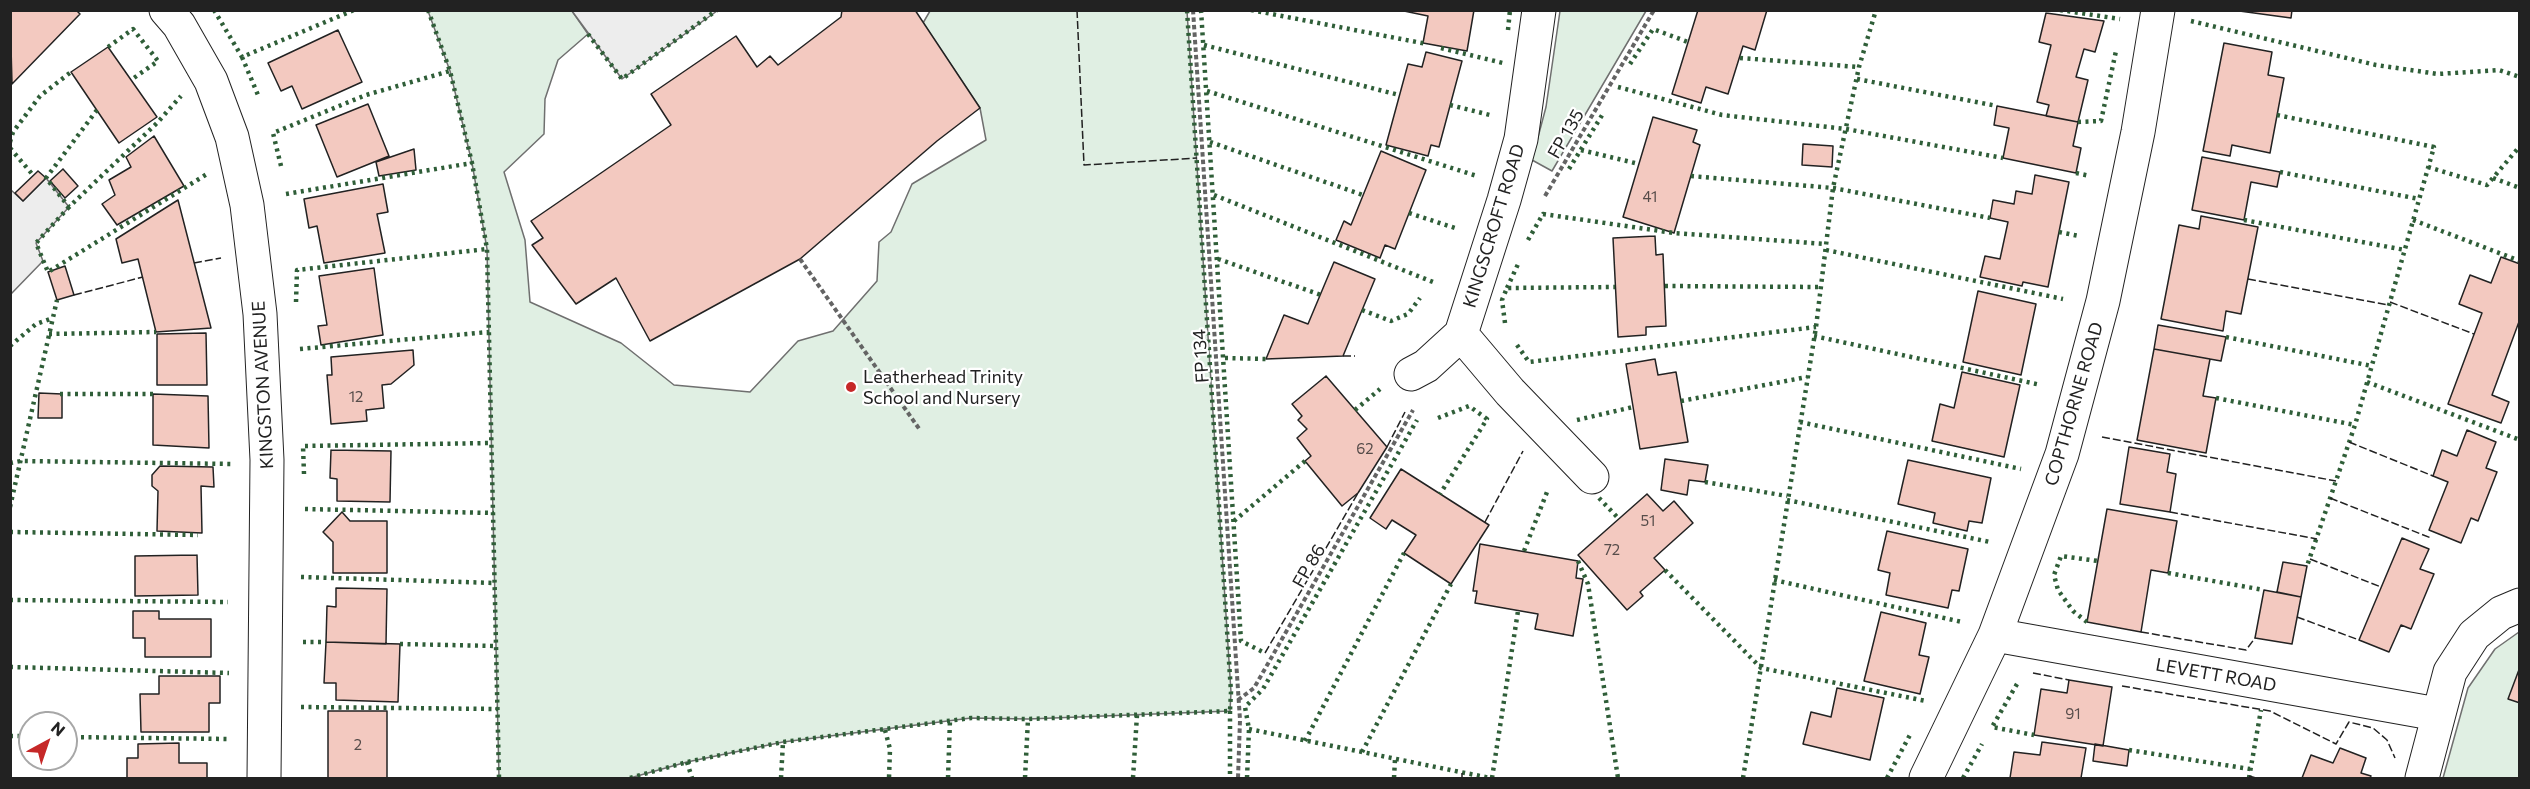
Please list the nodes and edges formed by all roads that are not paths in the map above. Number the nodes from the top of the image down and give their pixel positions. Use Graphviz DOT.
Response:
graph roads {
  1 [pos="166,10"];
  2 [pos="1539,10"];
  3 [pos="2158,10"];
  4 [pos="1461,334"];
  5 [pos="1419,370"];
  6 [pos="1592,477"];
  7 [pos="2520,605"];
  8 [pos="1995,635"];
  9 [pos="2437,714"];
  10 [pos="264,778"];
  11 [pos="1926,778"];
  12 [pos="2422,778"];
  1 -- 10 [label="street, KINGSTON AVENUE"];
  2 -- 4 [label="street, KINGSCROFT ROAD"];
  3 -- 8 [label="street, COPTHORNE ROAD"];
  4 -- 5 [label="street"];
  4 -- 6 [label="street"];
  7 -- 9 [label="street"];
  8 -- 9 [label="street, LEVETT ROAD"];
  8 -- 11 [label="street, COPTHORNE ROAD"];
  9 -- 12 [label="street"];
}
